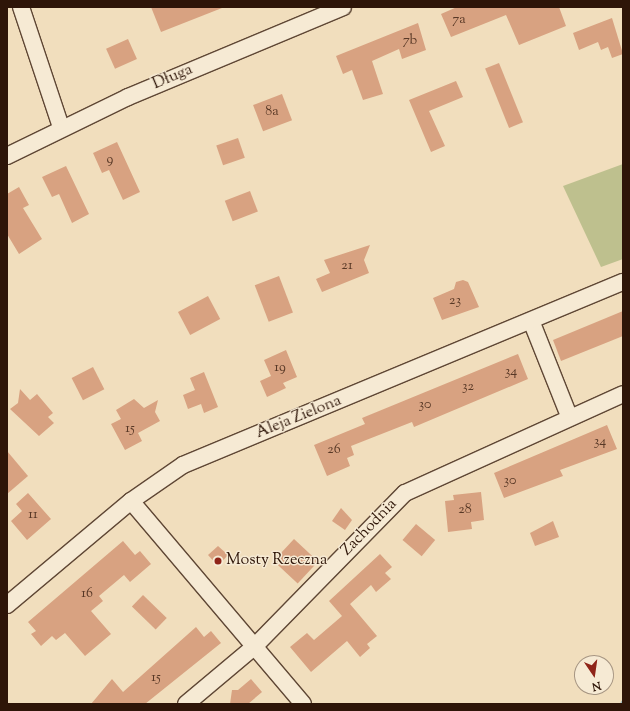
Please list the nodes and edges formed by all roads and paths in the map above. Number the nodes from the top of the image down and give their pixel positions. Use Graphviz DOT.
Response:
graph roads {
  1 [pos="21,7"];
  2 [pos="343,7"];
  3 [pos="62,127"];
  4 [pos="7,156"];
  5 [pos="623,282"];
  6 [pos="532,323"];
  7 [pos="623,394"];
  8 [pos="569,416"];
  9 [pos="131,501"];
  10 [pos="7,605"];
  11 [pos="255,646"];
  12 [pos="186,704"];
  13 [pos="303,704"];
  1 -- 3 [label="street"];
  2 -- 3 [label="street, Długa"];
  3 -- 4 [label="street, Długa"];
  5 -- 6 [label="street, Aleja Zielona"];
  6 -- 8 [label="street"];
  6 -- 9 [label="street, Aleja Zielona"];
  7 -- 8 [label="street, Zachodnia"];
  8 -- 11 [label="street, Zachodnia"];
  9 -- 10 [label="street, Aleja Zielona"];
  9 -- 11 [label="street"];
  11 -- 12 [label="street, Zachodnia"];
  11 -- 13 [label="street"];
}
